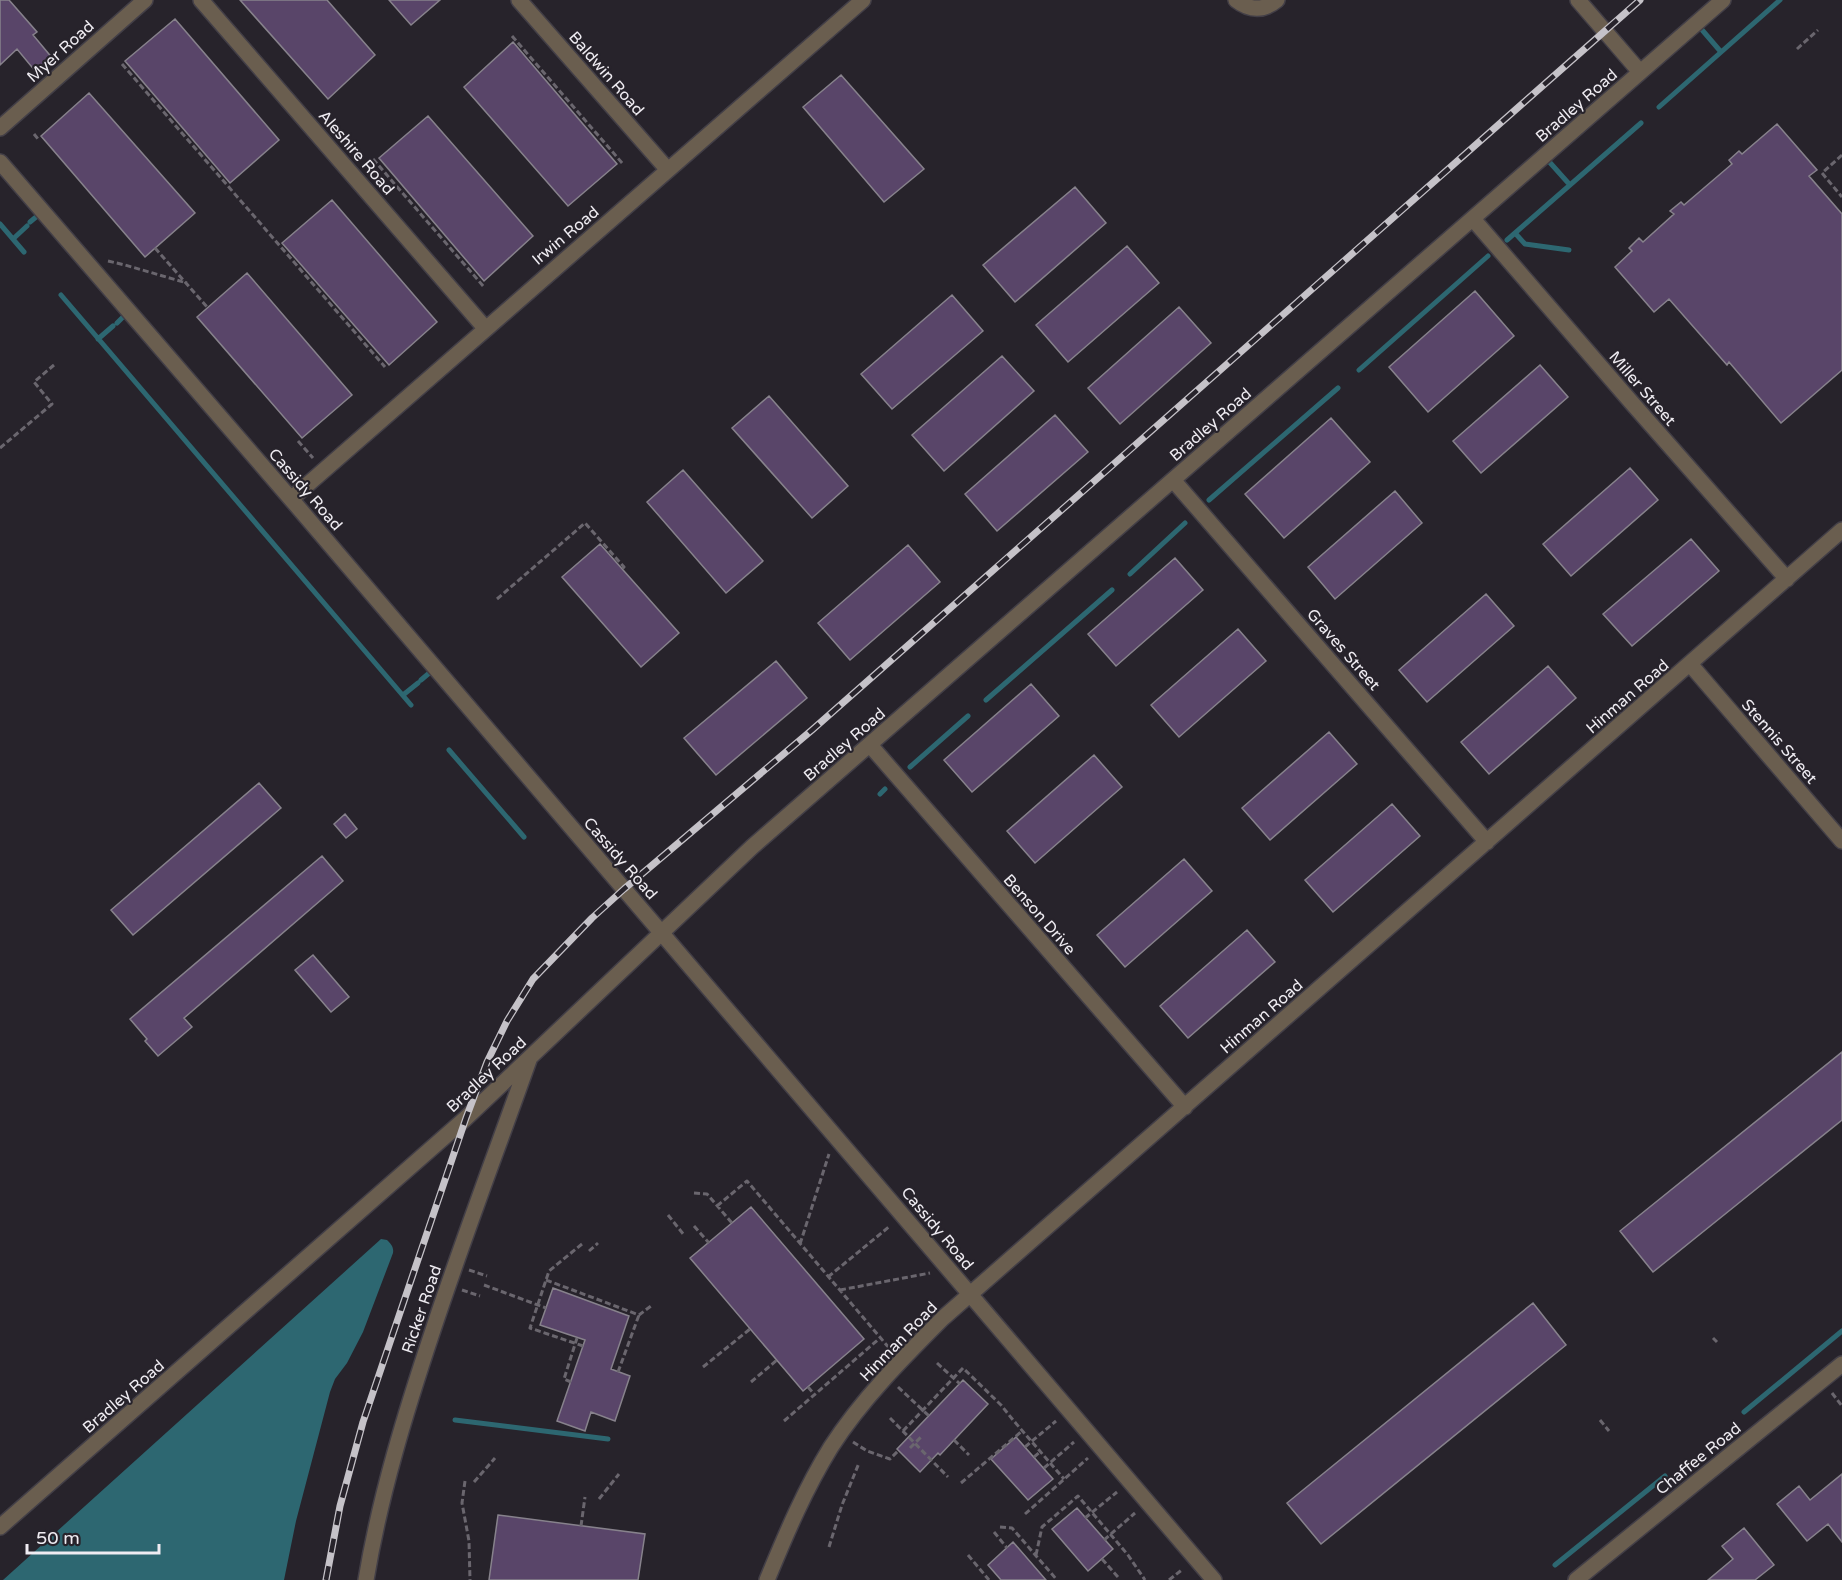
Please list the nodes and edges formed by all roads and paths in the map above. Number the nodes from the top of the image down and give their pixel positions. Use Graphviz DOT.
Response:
graph roads {
  1 [pos="145,0"];
  2 [pos="201,0"];
  3 [pos="519,0"];
  4 [pos="863,0"];
  5 [pos="1236,0"];
  6 [pos="1277,0"];
  7 [pos="1578,0"];
  8 [pos="1722,0"];
  9 [pos="1818,30"];
  10 [pos="512,36"];
  11 [pos="1797,49"];
  12 [pos="122,64"];
  13 [pos="1640,72"];
  14 [pos="0,128"];
  15 [pos="34,134"];
  16 [pos="38,139"];
  17 [pos="1842,155"];
  18 [pos="373,159"];
  19 [pos="0,162"];
  20 [pos="623,164"];
  21 [pos="668,170"];
  22 [pos="1842,197"];
  23 [pos="1473,219"];
  24 [pos="155,248"];
  25 [pos="82,257"];
  26 [pos="187,283"];
  27 [pos="484,287"];
  28 [pos="208,308"];
  29 [pos="485,328"];
  30 [pos="54,365"];
  31 [pos="385,367"];
  32 [pos="298,441"];
  33 [pos="0,448"];
  34 [pos="313,458"];
  35 [pos="1173,480"];
  36 [pos="291,499"];
  37 [pos="1842,530"];
  38 [pos="622,569"];
  39 [pos="1787,579"];
  40 [pos="497,600"];
  41 [pos="1690,664"];
  42 [pos="870,745"];
  43 [pos="1842,841"];
  44 [pos="1487,842"];
  45 [pos="662,933"];
  46 [pos="531,1056"];
  47 [pos="1185,1107"];
  48 [pos="835,1136"];
  49 [pos="694,1193"];
  50 [pos="717,1206"];
  51 [pos="668,1215"];
  52 [pos="903,1215"];
  53 [pos="732,1223"];
  54 [pos="694,1226"];
  55 [pos="684,1234"];
  56 [pos="598,1243"];
  57 [pos="709,1243"];
  58 [pos="582,1244"];
  59 [pos="800,1244"];
  60 [pos="589,1251"];
  61 [pos="950,1269"];
  62 [pos="828,1277"];
  63 [pos="546,1280"];
  64 [pos="484,1285"];
  65 [pos="840,1290"];
  66 [pos="971,1294"];
  67 [pos="538,1304"];
  68 [pos="651,1306"];
  69 [pos="546,1308"];
  70 [pos="639,1316"];
  71 [pos="549,1328"];
  72 [pos="750,1329"];
  73 [pos="547,1334"];
  74 [pos="880,1337"];
  75 [pos="577,1338"];
  76 [pos="1713,1338"];
  77 [pos="1717,1342"];
  78 [pos="575,1344"];
  79 [pos="583,1346"];
  80 [pos="777,1360"];
  81 [pos="900,1361"];
  82 [pos="938,1363"];
  83 [pos="1842,1364"];
  84 [pos="703,1367"];
  85 [pos="618,1372"];
  86 [pos="886,1376"];
  87 [pos="953,1377"];
  88 [pos="571,1382"];
  89 [pos="751,1382"];
  90 [pos="960,1384"];
  91 [pos="808,1387"];
  92 [pos="814,1394"];
  93 [pos="1069,1410"];
  94 [pos="929,1416"];
  95 [pos="890,1418"];
  96 [pos="1600,1420"];
  97 [pos="784,1421"];
  98 [pos="903,1431"];
  99 [pos="1022,1431"];
  100 [pos="1087,1431"];
  101 [pos="1609,1431"];
  102 [pos="921,1437"];
  103 [pos="954,1440"];
  104 [pos="915,1442"];
  105 [pos="1031,1442"];
  106 [pos="1025,1447"];
  107 [pos="1101,1447"];
  108 [pos="910,1448"];
  109 [pos="867,1451"];
  110 [pos="898,1451"];
  111 [pos="1040,1452"];
  112 [pos="969,1455"];
  113 [pos="1034,1457"];
  114 [pos="495,1458"];
  115 [pos="928,1459"];
  116 [pos="925,1462"];
  117 [pos="859,1463"];
  118 [pos="1050,1463"];
  119 [pos="1044,1468"];
  120 [pos="619,1474"];
  121 [pos="948,1477"];
  122 [pos="1064,1479"];
  123 [pos="1130,1481"];
  124 [pos="465,1482"];
  125 [pos="474,1482"];
  126 [pos="962,1483"];
  127 [pos="1043,1487"];
  128 [pos="1048,1493"];
  129 [pos="585,1497"];
  130 [pos="599,1498"];
  131 [pos="1148,1502"];
  132 [pos="1092,1512"];
  133 [pos="1025,1514"];
  134 [pos="1086,1518"];
  135 [pos="581,1526"];
  136 [pos="0,1527"];
  137 [pos="1000,1527"];
  138 [pos="994,1532"];
  139 [pos="1110,1534"];
  140 [pos="1104,1540"];
  141 [pos="829,1547"];
  142 [pos="1007,1548"];
  143 [pos="968,1555"];
  144 [pos="1036,1555"];
  145 [pos="1102,1558"];
  146 [pos="1118,1577"];
  147 [pos="366,1580"];
  148 [pos="470,1580"];
  149 [pos="767,1580"];
  150 [pos="989,1580"];
  151 [pos="1057,1580"];
  152 [pos="1145,1580"];
  153 [pos="1214,1580"];
  154 [pos="1576,1580"];
  1 -- 14 [label="street, Myer Road"];
  2 -- 29 [label="street, Aleshire Road"];
  3 -- 21 [label="street, Baldwin Road"];
  4 -- 21 [label="street, Irwin Road"];
  5 -- 6 [label="street"];
  7 -- 13 [label="street"];
  8 -- 13 [label="street, Bradley Road"];
  9 -- 11 [label="path"];
  10 -- 20 [label="path"];
  12 -- 31 [label="path"];
  13 -- 23 [label="street, Bradley Road"];
  15 -- 16 [label="path"];
  17 -- 22 [label="path"];
  18 -- 27 [label="path"];
  19 -- 25 [label="street, Cassidy Road"];
  21 -- 29 [label="street, Irwin Road"];
  23 -- 35 [label="street, Bradley Road"];
  23 -- 39 [label="street, Miller Street"];
  24 -- 26 [label="path"];
  25 -- 26 [label="path"];
  25 -- 36 [label="street, Cassidy Road"];
  26 -- 28 [label="path"];
  29 -- 36 [label="street, Irwin Road"];
  30 -- 33 [label="path"];
  32 -- 34 [label="path"];
  35 -- 42 [label="street, Bradley Road"];
  35 -- 44 [label="street, Graves Street"];
  36 -- 45 [label="street, Cassidy Road"];
  37 -- 39 [label="street, Hinman Road"];
  38 -- 40 [label="path"];
  39 -- 41 [label="street, Hinman Road"];
  41 -- 43 [label="street, Stennis Street"];
  41 -- 44 [label="street, Hinman Road"];
  42 -- 45 [label="street, Bradley Road"];
  42 -- 47 [label="street, Benson Drive"];
  44 -- 47 [label="street, Hinman Road"];
  45 -- 46 [label="street, Bradley Road"];
  45 -- 48 [label="street, Cassidy Road"];
  46 -- 136 [label="street, Bradley Road"];
  46 -- 147 [label="street, Ricker Road"];
  47 -- 66 [label="street, Hinman Road"];
  48 -- 52 [label="street, Cassidy Road"];
  48 -- 59 [label="path"];
  49 -- 50 [label="path"];
  50 -- 53 [label="path"];
  50 -- 59 [label="path"];
  51 -- 55 [label="path"];
  52 -- 61 [label="street, Cassidy Road"];
  52 -- 62 [label="path"];
  54 -- 57 [label="path"];
  56 -- 60 [label="path"];
  58 -- 63 [label="path"];
  59 -- 62 [label="path"];
  61 -- 65 [label="path"];
  61 -- 66 [label="street, Cassidy Road"];
  62 -- 65 [label="path"];
  63 -- 67 [label="path"];
  63 -- 70 [label="path"];
  64 -- 67 [label="path"];
  65 -- 74 [label="path"];
  66 -- 81 [label="street, Hinman Road"];
  66 -- 93 [label="street, Cassidy Road"];
  67 -- 69 [label="path"];
  67 -- 73 [label="path"];
  68 -- 70 [label="path"];
  70 -- 85 [label="path"];
  71 -- 73 [label="path"];
  72 -- 84 [label="path"];
  73 -- 78 [label="path"];
  74 -- 81 [label="path"];
  74 -- 92 [label="path"];
  75 -- 78 [label="path"];
  76 -- 77 [label="path"];
  78 -- 79 [label="path"];
  78 -- 88 [label="path"];
  80 -- 89 [label="path"];
  81 -- 86 [label="street, Hinman Road"];
  82 -- 87 [label="path"];
  83 -- 154 [label="street, Chaffee Road"];
  86 -- 94 [label="path"];
  86 -- 149 [label="street, Hinman Road"];
  87 -- 90 [label="path"];
  87 -- 98 [label="path"];
  87 -- 99 [label="path"];
  91 -- 92 [label="path"];
  92 -- 97 [label="path"];
  93 -- 100 [label="street, Cassidy Road"];
  93 -- 105 [label="path"];
  95 -- 98 [label="path"];
  96 -- 101 [label="path"];
  98 -- 104 [label="path"];
  99 -- 105 [label="path"];
  99 -- 126 [label="path"];
  100 -- 107 [label="street, Cassidy Road"];
  100 -- 118 [label="path"];
  102 -- 104 [label="path"];
  103 -- 112 [label="path"];
  104 -- 108 [label="path"];
  104 -- 115 [label="path"];
  105 -- 106 [label="path"];
  105 -- 111 [label="path"];
  107 -- 122 [label="path"];
  107 -- 123 [label="street, Cassidy Road"];
  109 -- 110 [label="path"];
  111 -- 113 [label="path"];
  111 -- 118 [label="path"];
  114 -- 125 [label="path"];
  115 -- 116 [label="path"];
  115 -- 121 [label="path"];
  117 -- 141 [label="path"];
  118 -- 119 [label="path"];
  118 -- 122 [label="path"];
  120 -- 130 [label="path"];
  122 -- 128 [label="path"];
  123 -- 131 [label="street, Cassidy Road"];
  123 -- 132 [label="path"];
  124 -- 148 [label="path"];
  127 -- 128 [label="path"];
  128 -- 133 [label="path"];
  129 -- 135 [label="path"];
  131 -- 139 [label="path"];
  131 -- 153 [label="street, Cassidy Road"];
  132 -- 134 [label="path"];
  132 -- 139 [label="path"];
  132 -- 144 [label="path"];
  137 -- 144 [label="path"];
  138 -- 142 [label="path"];
  139 -- 140 [label="path"];
  139 -- 152 [label="path"];
  143 -- 150 [label="path"];
  144 -- 151 [label="path"];
  145 -- 146 [label="path"];
}
